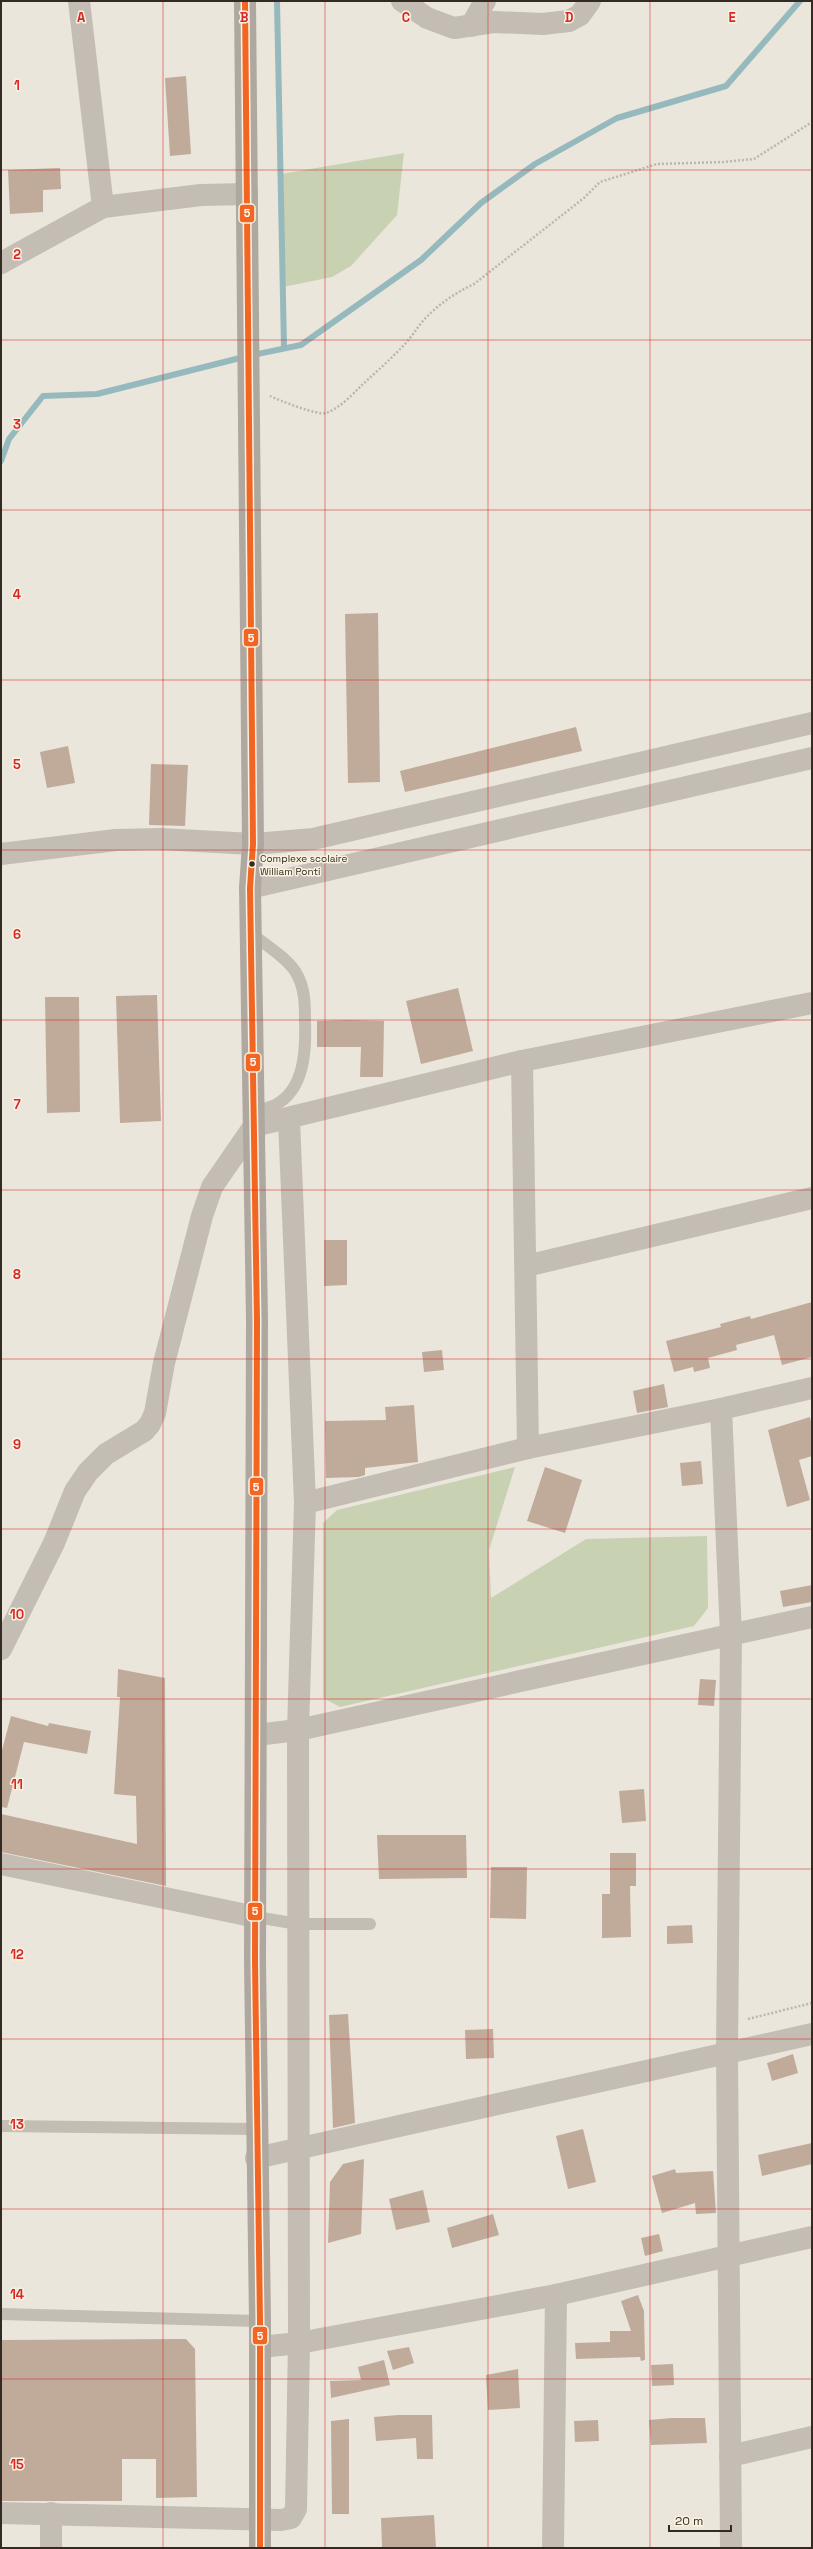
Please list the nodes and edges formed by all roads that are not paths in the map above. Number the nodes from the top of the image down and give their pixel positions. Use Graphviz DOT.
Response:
graph roads {
  1 [pos="79,1"];
  2 [pos="245,1"];
  3 [pos="402,1"];
  4 [pos="485,1"];
  5 [pos="590,1"];
  6 [pos="471,26"];
  7 [pos="247,194"];
  8 [pos="103,207"];
  9 [pos="1,263"];
  10 [pos="812,723"];
  11 [pos="812,758"];
  12 [pos="252,844"];
  13 [pos="1,854"];
  14 [pos="250,888"];
  15 [pos="251,934"];
  16 [pos="812,1003"];
  17 [pos="522,1061"];
  18 [pos="254,1118"];
  19 [pos="290,1120"];
  20 [pos="812,1198"];
  21 [pos="526,1266"];
  22 [pos="812,1388"];
  23 [pos="721,1410"];
  24 [pos="528,1448"];
  25 [pos="305,1504"];
  26 [pos="812,1618"];
  27 [pos="731,1636"];
  28 [pos="1,1649"];
  29 [pos="298,1730"];
  30 [pos="256,1735"];
  31 [pos="1,1864"];
  32 [pos="256,1918"];
  33 [pos="298,1924"];
  34 [pos="370,1924"];
  35 [pos="812,2034"];
  36 [pos="727,2053"];
  37 [pos="1,2126"];
  38 [pos="256,2129"];
  39 [pos="298,2150"];
  40 [pos="256,2158"];
  41 [pos="812,2237"];
  42 [pos="729,2256"];
  43 [pos="556,2295"];
  44 [pos="1,2314"];
  45 [pos="260,2321"];
  46 [pos="299,2343"];
  47 [pos="260,2347"];
  48 [pos="812,2437"];
  49 [pos="730,2456"];
  50 [pos="1,2513"];
  51 [pos="51,2513"];
  52 [pos="260,2519"];
  53 [pos="51,2548"];
  54 [pos="260,2548"];
  55 [pos="554,2548"];
  56 [pos="731,2548"];
  1 -- 8 [label="street"];
  2 -- 7 [label="highway"];
  3 -- 6 [label="street"];
  4 -- 6 [label="street"];
  5 -- 6 [label="street"];
  7 -- 8 [label="street"];
  7 -- 12 [label="highway"];
  8 -- 9 [label="street"];
  10 -- 12 [label="street"];
  11 -- 14 [label="street"];
  12 -- 13 [label="street"];
  12 -- 14 [label="highway"];
  14 -- 15 [label="highway"];
  15 -- 18 [label="highway"];
  15 -- 18 [label="lane"];
  16 -- 17 [label="street"];
  17 -- 19 [label="street"];
  17 -- 21 [label="street"];
  18 -- 19 [label="street"];
  18 -- 28 [label="street"];
  18 -- 30 [label="highway"];
  19 -- 25 [label="street"];
  20 -- 21 [label="street"];
  21 -- 24 [label="street"];
  22 -- 23 [label="street"];
  23 -- 24 [label="street"];
  23 -- 27 [label="street"];
  24 -- 25 [label="street"];
  25 -- 29 [label="street"];
  26 -- 27 [label="street"];
  27 -- 29 [label="street"];
  27 -- 36 [label="street"];
  29 -- 30 [label="street"];
  29 -- 33 [label="street"];
  30 -- 32 [label="highway"];
  31 -- 32 [label="street"];
  32 -- 33 [label="lane"];
  32 -- 38 [label="highway"];
  33 -- 34 [label="lane"];
  33 -- 39 [label="street"];
  35 -- 36 [label="street"];
  36 -- 39 [label="street"];
  36 -- 42 [label="street"];
  37 -- 38 [label="lane"];
  38 -- 40 [label="highway"];
  39 -- 40 [label="street"];
  39 -- 46 [label="street"];
  40 -- 45 [label="highway"];
  41 -- 42 [label="street"];
  42 -- 43 [label="street"];
  42 -- 49 [label="street"];
  43 -- 46 [label="street"];
  43 -- 55 [label="street"];
  44 -- 45 [label="lane"];
  45 -- 47 [label="highway"];
  46 -- 47 [label="street"];
  46 -- 52 [label="street"];
  47 -- 52 [label="highway"];
  48 -- 49 [label="street"];
  49 -- 56 [label="street"];
  50 -- 51 [label="street"];
  51 -- 52 [label="street"];
  51 -- 53 [label="street"];
  52 -- 54 [label="highway"];
}
